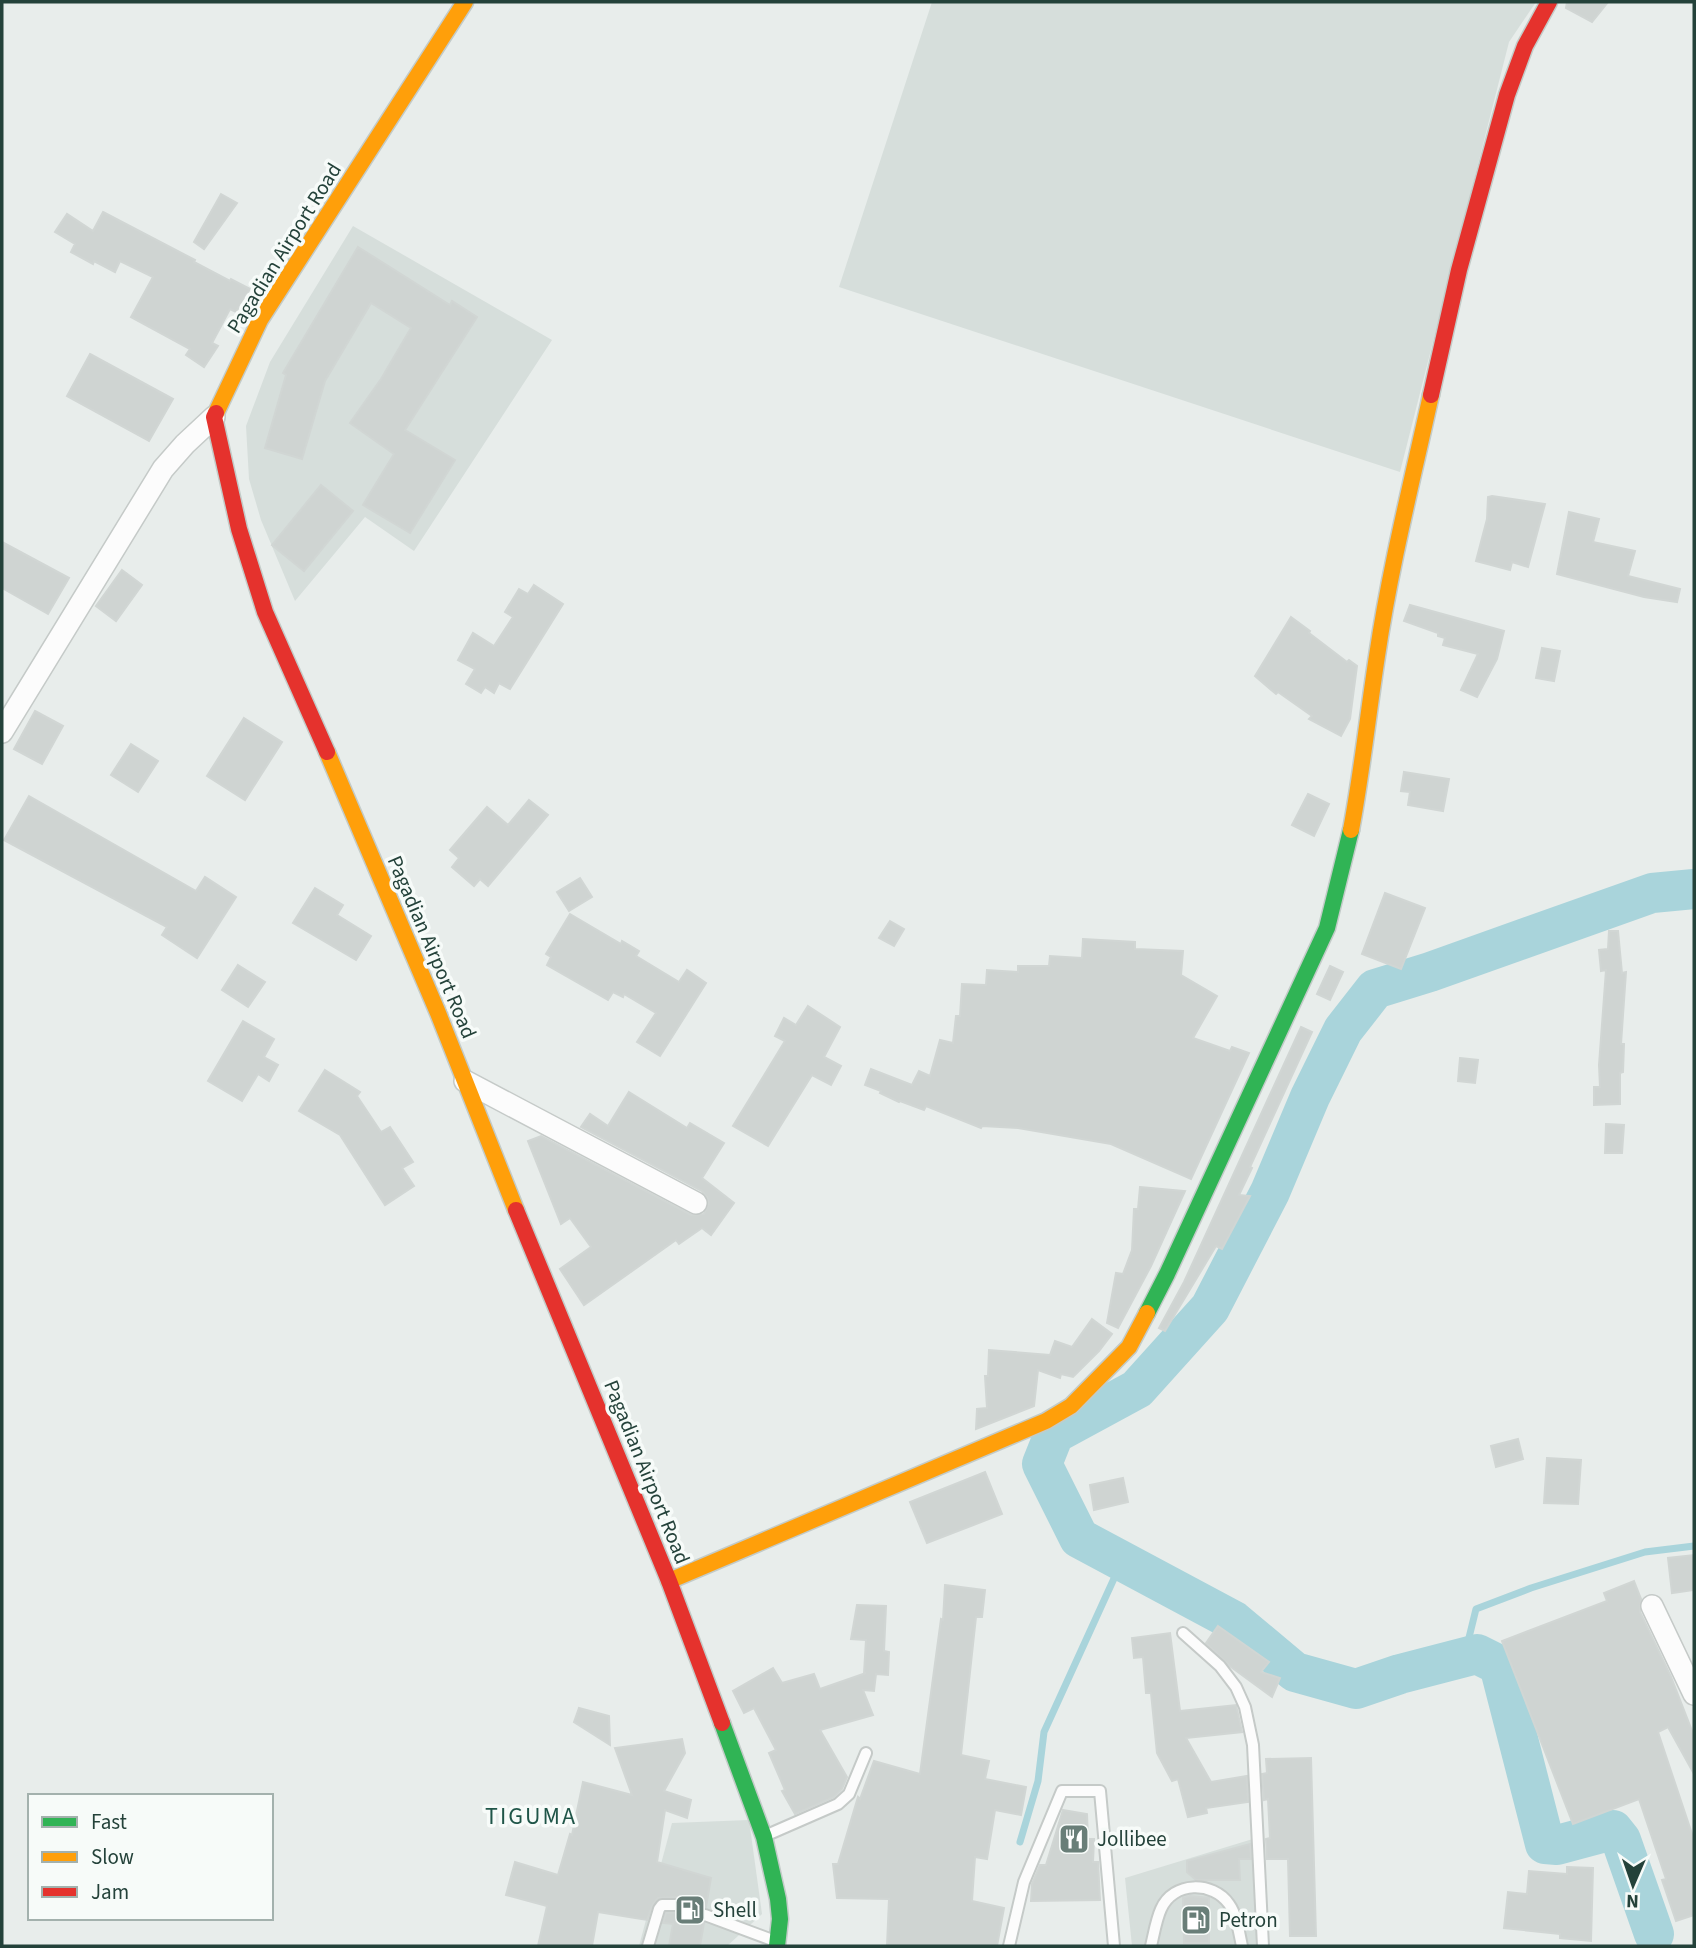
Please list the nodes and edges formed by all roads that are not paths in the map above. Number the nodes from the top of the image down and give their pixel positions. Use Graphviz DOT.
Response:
graph roads {
  1 [pos="465,2"];
  2 [pos="1549,2"];
  3 [pos="214,417"];
  4 [pos="2,732"];
  5 [pos="465,1081"];
  6 [pos="696,1203"];
  7 [pos="669,1581"];
  8 [pos="1652,1606"];
  9 [pos="1183,1633"];
  10 [pos="1694,1694"];
  11 [pos="866,1753"];
  12 [pos="764,1836"];
  13 [pos="676,1905"];
  14 [pos="705,1916"];
  15 [pos="778,1944"];
  16 [pos="648,1946"];
  17 [pos="1009,1946"];
  18 [pos="1114,1946"];
  19 [pos="1151,1946"];
  20 [pos="1242,1946"];
  21 [pos="1263,1946"];
  1 -- 3 [label="street, Pagadian Airport Road"];
  2 -- 7 [label="street"];
  3 -- 4 [label="street"];
  3 -- 5 [label="street, Pagadian Airport Road"];
  5 -- 6 [label="street"];
  5 -- 7 [label="street, Pagadian Airport Road"];
  7 -- 12 [label="street, Pagadian Airport Road"];
  8 -- 10 [label="street"];
  9 -- 21 [label="lane"];
  11 -- 12 [label="lane"];
  12 -- 15 [label="street, Pagadian Airport Road"];
  13 -- 16 [label="lane"];
  14 -- 15 [label="lane"];
  17 -- 18 [label="lane"];
  19 -- 20 [label="lane"];
}
